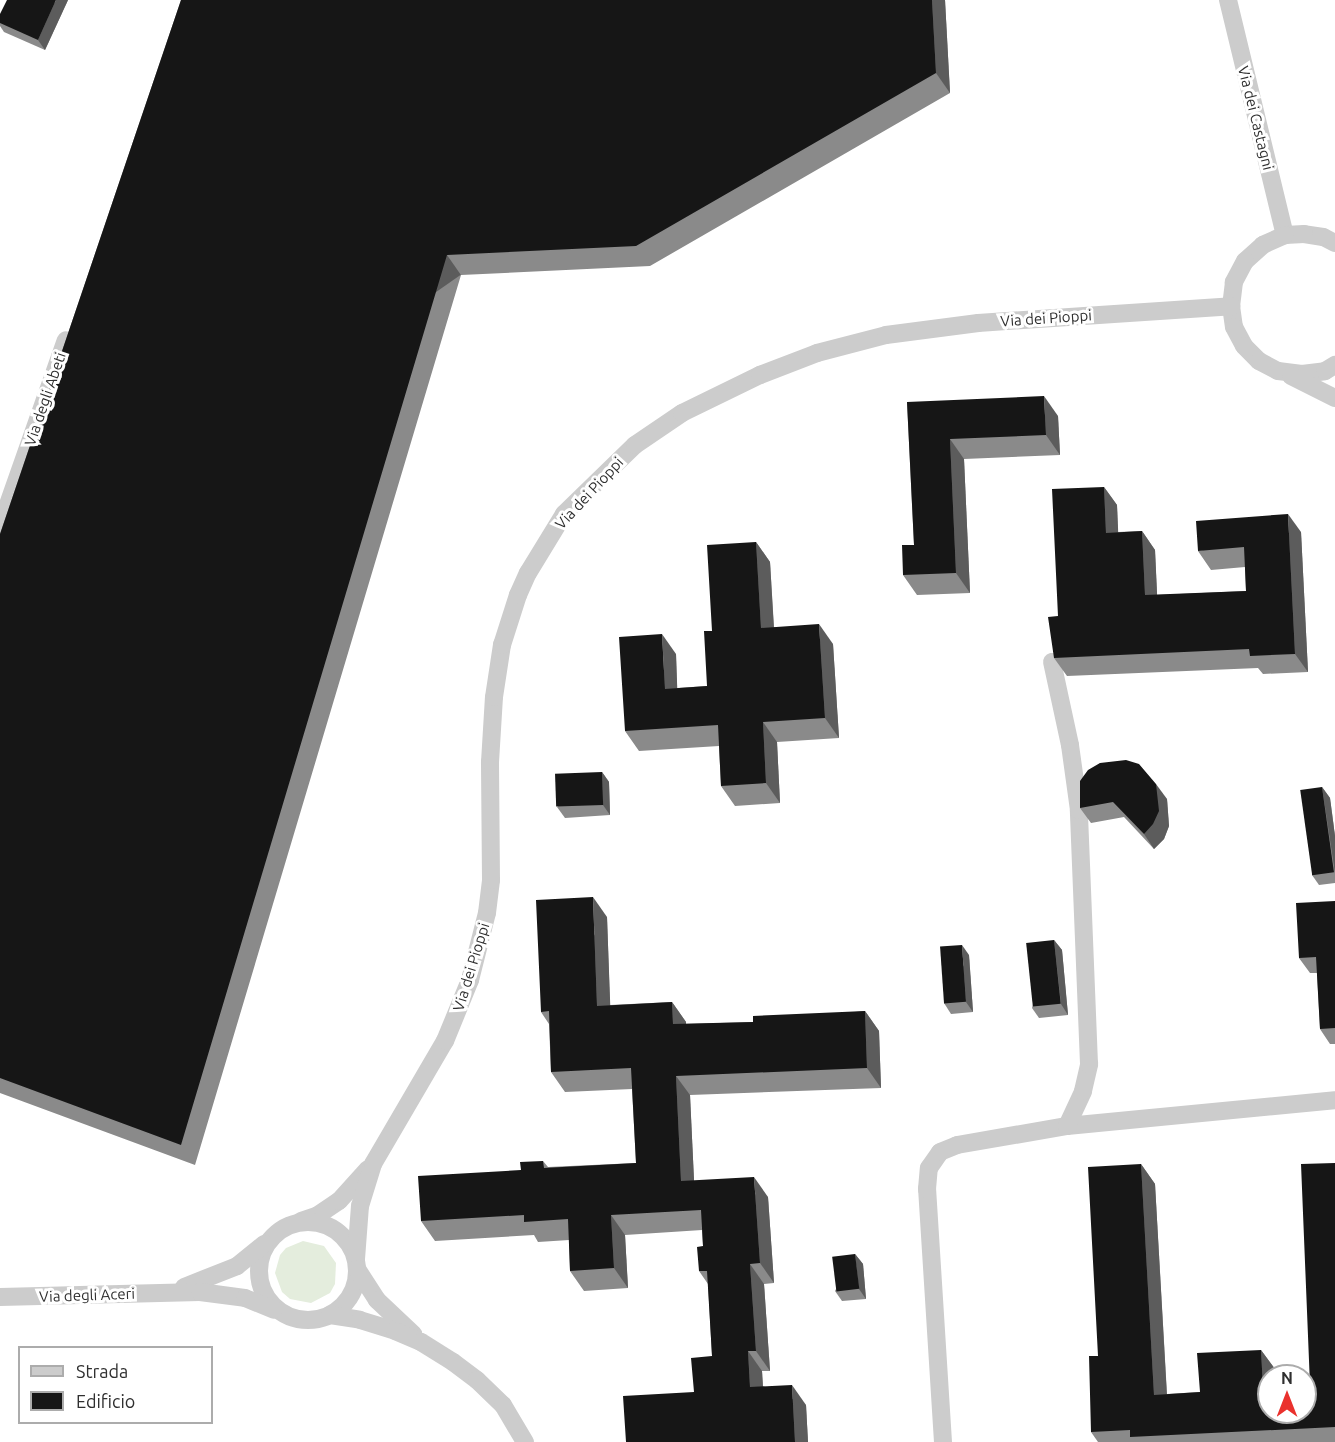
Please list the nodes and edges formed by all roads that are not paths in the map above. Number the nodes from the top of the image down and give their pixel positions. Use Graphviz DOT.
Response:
graph roads {
  1 [pos="1228,0"];
  2 [pos="1285,235"];
  3 [pos="1335,243"];
  4 [pos="1231,306"];
  5 [pos="71,325"];
  6 [pos="1335,365"];
  7 [pos="1278,370"];
  8 [pos="1335,398"];
  9 [pos="0,527"];
  10 [pos="1052,662"];
  11 [pos="1335,1100"];
  12 [pos="1067,1126"];
  13 [pos="373,1164"];
  14 [pos="285,1227"];
  15 [pos="270,1239"];
  16 [pos="356,1264"];
  17 [pos="174,1291"];
  18 [pos="0,1298"];
  19 [pos="282,1313"];
  20 [pos="330,1315"];
  21 [pos="421,1342"];
  22 [pos="525,1442"];
  23 [pos="943,1442"];
  1 -- 2 [label="street, Via dei Castagni"];
  2 -- 3 [label="street"];
  2 -- 4 [label="street"];
  4 -- 7 [label="street"];
  4 -- 13 [label="street, Via dei Pioppi"];
  5 -- 9 [label="street, Via degli Abeti"];
  6 -- 7 [label="street"];
  7 -- 8 [label="street"];
  10 -- 12 [label="street"];
  11 -- 12 [label="street"];
  12 -- 23 [label="street"];
  13 -- 14 [label="street"];
  13 -- 16 [label="street"];
  14 -- 15 [label="street"];
  14 -- 16 [label="street"];
  15 -- 17 [label="street, Via degli Aceri"];
  15 -- 19 [label="street"];
  16 -- 20 [label="street"];
  16 -- 21 [label="street"];
  17 -- 18 [label="street, Via degli Aceri"];
  17 -- 19 [label="street, Via degli Aceri"];
  19 -- 20 [label="street"];
  20 -- 21 [label="street"];
  21 -- 22 [label="street"];
}
